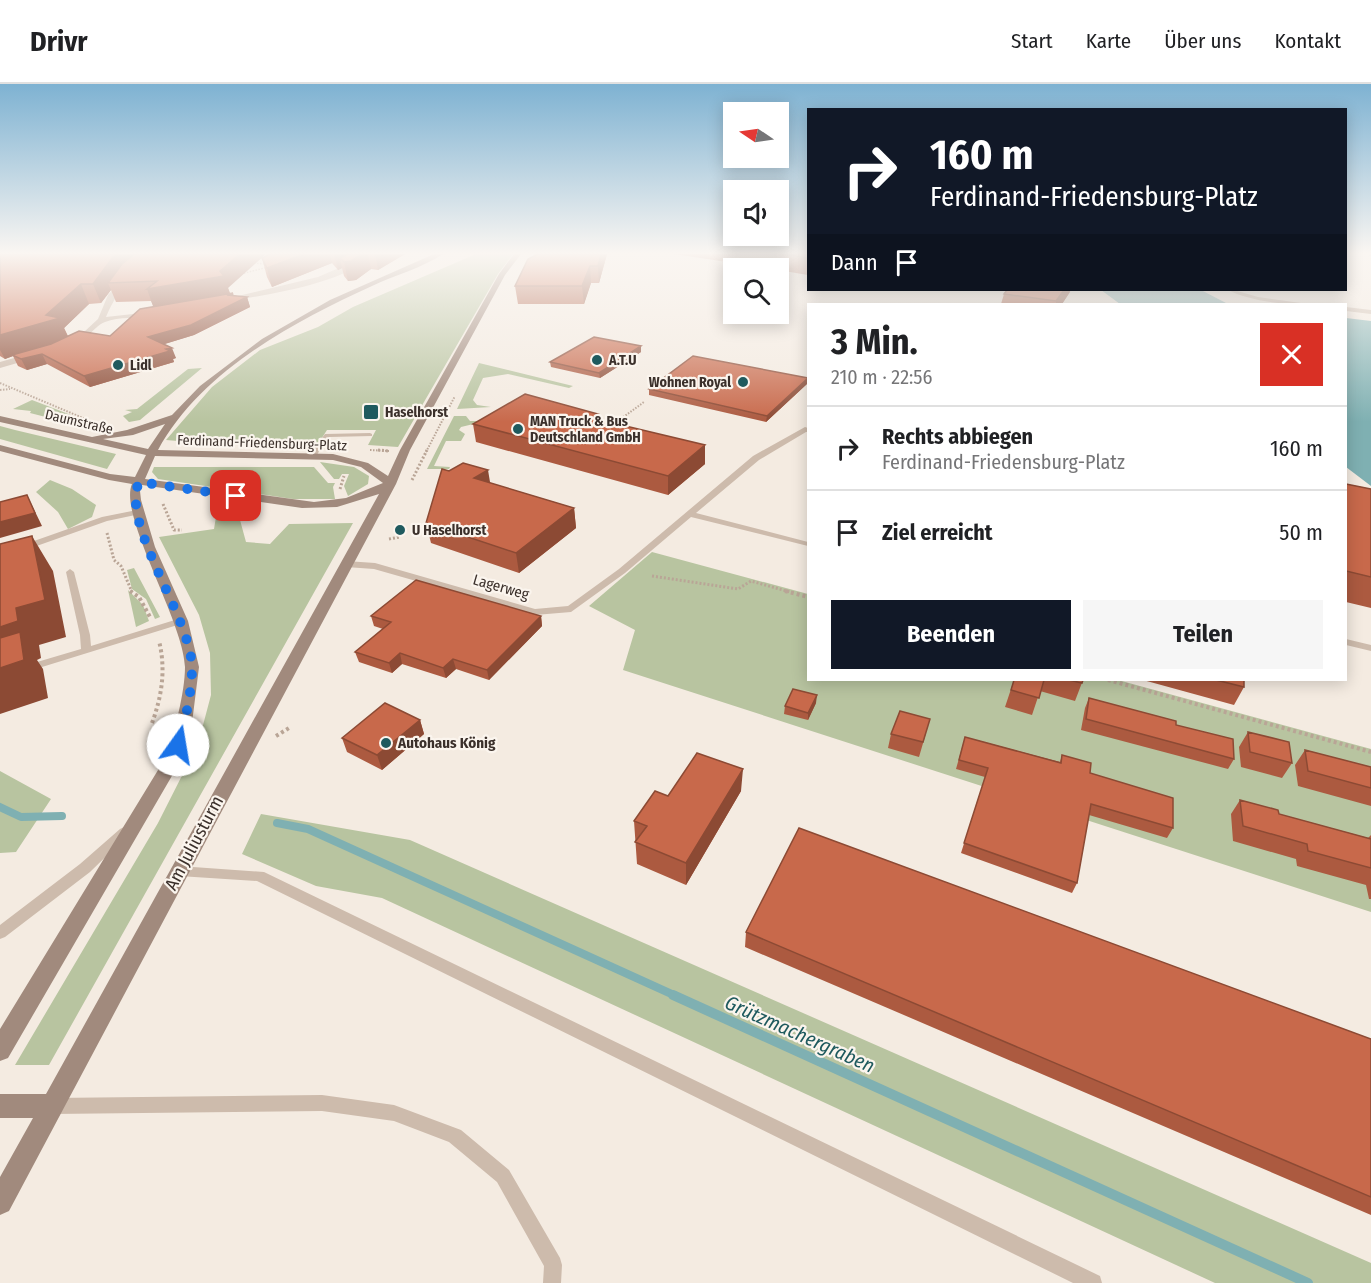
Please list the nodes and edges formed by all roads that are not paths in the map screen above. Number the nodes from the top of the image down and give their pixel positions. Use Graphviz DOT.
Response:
graph roads {
  1 [pos="105,310"];
  2 [pos="319,310"];
  3 [pos="482,310"];
  4 [pos="1354,310"];
  5 [pos="160,312"];
  6 [pos="1371,312"];
  7 [pos="140,316"];
  8 [pos="101,320"];
  9 [pos="87,334"];
  10 [pos="0,365"];
  11 [pos="175,417"];
  12 [pos="0,419"];
  13 [pos="807,430"];
  14 [pos="370,435"];
  15 [pos="78,438"];
  16 [pos="0,448"];
  17 [pos="151,453"];
  18 [pos="311,457"];
  19 [pos="139,482"];
  20 [pos="390,484"];
  21 [pos="137,512"];
  22 [pos="690,514"];
  23 [pos="807,544"];
  24 [pos="0,556"];
  25 [pos="346,564"];
  26 [pos="70,572"];
  27 [pos="181,621"];
  28 [pos="1347,642"];
  29 [pos="1371,648"];
  30 [pos="86,649"];
  31 [pos="0,677"];
  32 [pos="138,820"];
  33 [pos="179,871"];
  34 [pos="0,933"];
  35 [pos="0,1050"];
  36 [pos="0,1106"];
  37 [pos="52,1106"];
  38 [pos="0,1202"];
  39 [pos="552,1283"];
  40 [pos="1093,1283"];
  1 -- 8 [label="street"];
  2 -- 11 [label="main road"];
  3 -- 20 [label="main road, Am Juliusturm"];
  4 -- 6 [label="lane"];
  5 -- 7 [label="street"];
  7 -- 8 [label="street"];
  7 -- 9 [label="street"];
  8 -- 9 [label="street"];
  9 -- 10 [label="street"];
  11 -- 15 [label="main road"];
  11 -- 17 [label="main road"];
  12 -- 15 [label="main road, Daumstraße"];
  13 -- 22 [label="lane, Lagerweg"];
  14 -- 18 [label="lane"];
  15 -- 17 [label="main road, Daumstraße"];
  16 -- 19 [label="main road"];
  17 -- 18 [label="main road, Ferdinand-Friedensburg-Platz"];
  17 -- 19 [label="main road"];
  18 -- 20 [label="main road, Ferdinand-Friedensburg-Platz"];
  19 -- 20 [label="main road"];
  19 -- 21 [label="main road"];
  20 -- 25 [label="main road, Am Juliusturm"];
  21 -- 24 [label="lane"];
  21 -- 27 [label="main road"];
  22 -- 23 [label="lane"];
  22 -- 25 [label="lane, Lagerweg"];
  25 -- 33 [label="main road, Am Juliusturm"];
  26 -- 30 [label="lane"];
  27 -- 30 [label="lane"];
  27 -- 32 [label="main road"];
  28 -- 29 [label="lane"];
  30 -- 31 [label="lane"];
  32 -- 34 [label="lane"];
  32 -- 35 [label="main road"];
  33 -- 37 [label="main road, Am Juliusturm"];
  33 -- 40 [label="lane"];
  36 -- 37 [label="main road"];
  37 -- 38 [label="main road, Am Juliusturm"];
  37 -- 39 [label="lane"];
}
